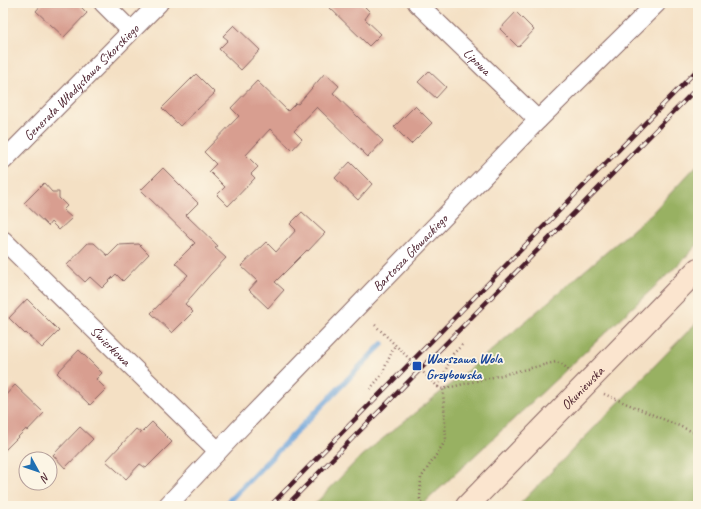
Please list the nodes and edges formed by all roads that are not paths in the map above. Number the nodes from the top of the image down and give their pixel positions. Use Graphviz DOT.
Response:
graph roads {
  1 [pos="103,3"];
  2 [pos="159,3"];
  3 [pos="417,3"];
  4 [pos="657,3"];
  5 [pos="131,31"];
  6 [pos="538,120"];
  7 [pos="3,161"];
  8 [pos="3,240"];
  9 [pos="698,269"];
  10 [pos="218,451"];
  11 [pos="167,506"];
  12 [pos="467,506"];
  1 -- 5 [label="street"];
  2 -- 5 [label="street, Generała Władysława Sikorskiego"];
  3 -- 6 [label="street, Lipowa"];
  4 -- 6 [label="street, Bartosza Głowackiego"];
  5 -- 7 [label="street, Generała Władysława Sikorskiego"];
  6 -- 10 [label="street, Bartosza Głowackiego"];
  8 -- 10 [label="street, Świerkowa"];
  9 -- 12 [label="main road, Okuniewska"];
  10 -- 11 [label="street, Bartosza Głowackiego"];
}
